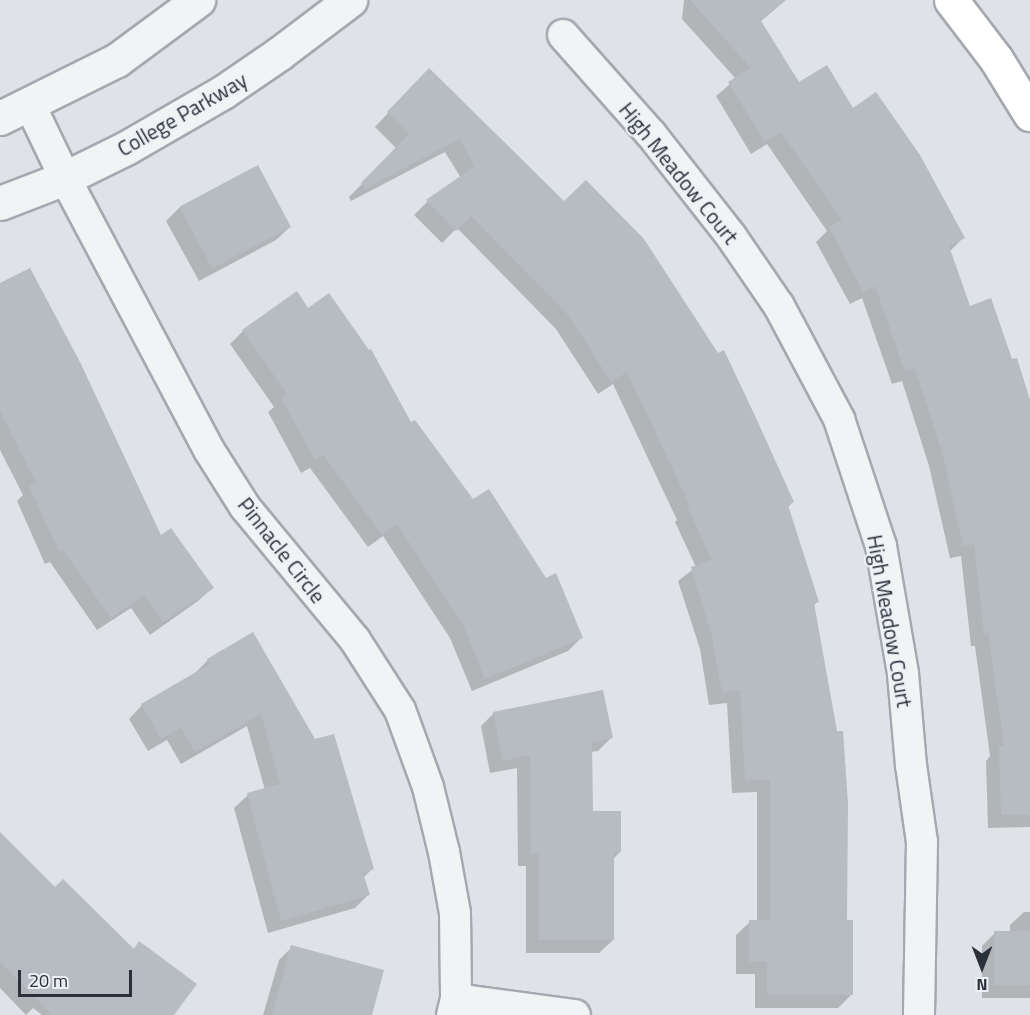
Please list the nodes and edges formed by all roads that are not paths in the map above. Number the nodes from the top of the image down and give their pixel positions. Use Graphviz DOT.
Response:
graph roads {
  1 [pos="198,0"];
  2 [pos="350,0"];
  3 [pos="951,0"];
  4 [pos="563,35"];
  5 [pos="30,105"];
  6 [pos="1030,114"];
  7 [pos="0,118"];
  8 [pos="64,178"];
  9 [pos="0,203"];
  10 [pos="454,1007"];
  11 [pos="575,1015"];
  12 [pos="919,1015"];
  1 -- 5 [label="street"];
  2 -- 8 [label="street, College Parkway"];
  3 -- 6 [label="main road"];
  4 -- 12 [label="street, High Meadow Court"];
  5 -- 7 [label="street"];
  5 -- 8 [label="street, Pinnacle Circle"];
  8 -- 9 [label="street, College Parkway"];
  8 -- 10 [label="street, Pinnacle Circle"];
  10 -- 11 [label="street"];
}
